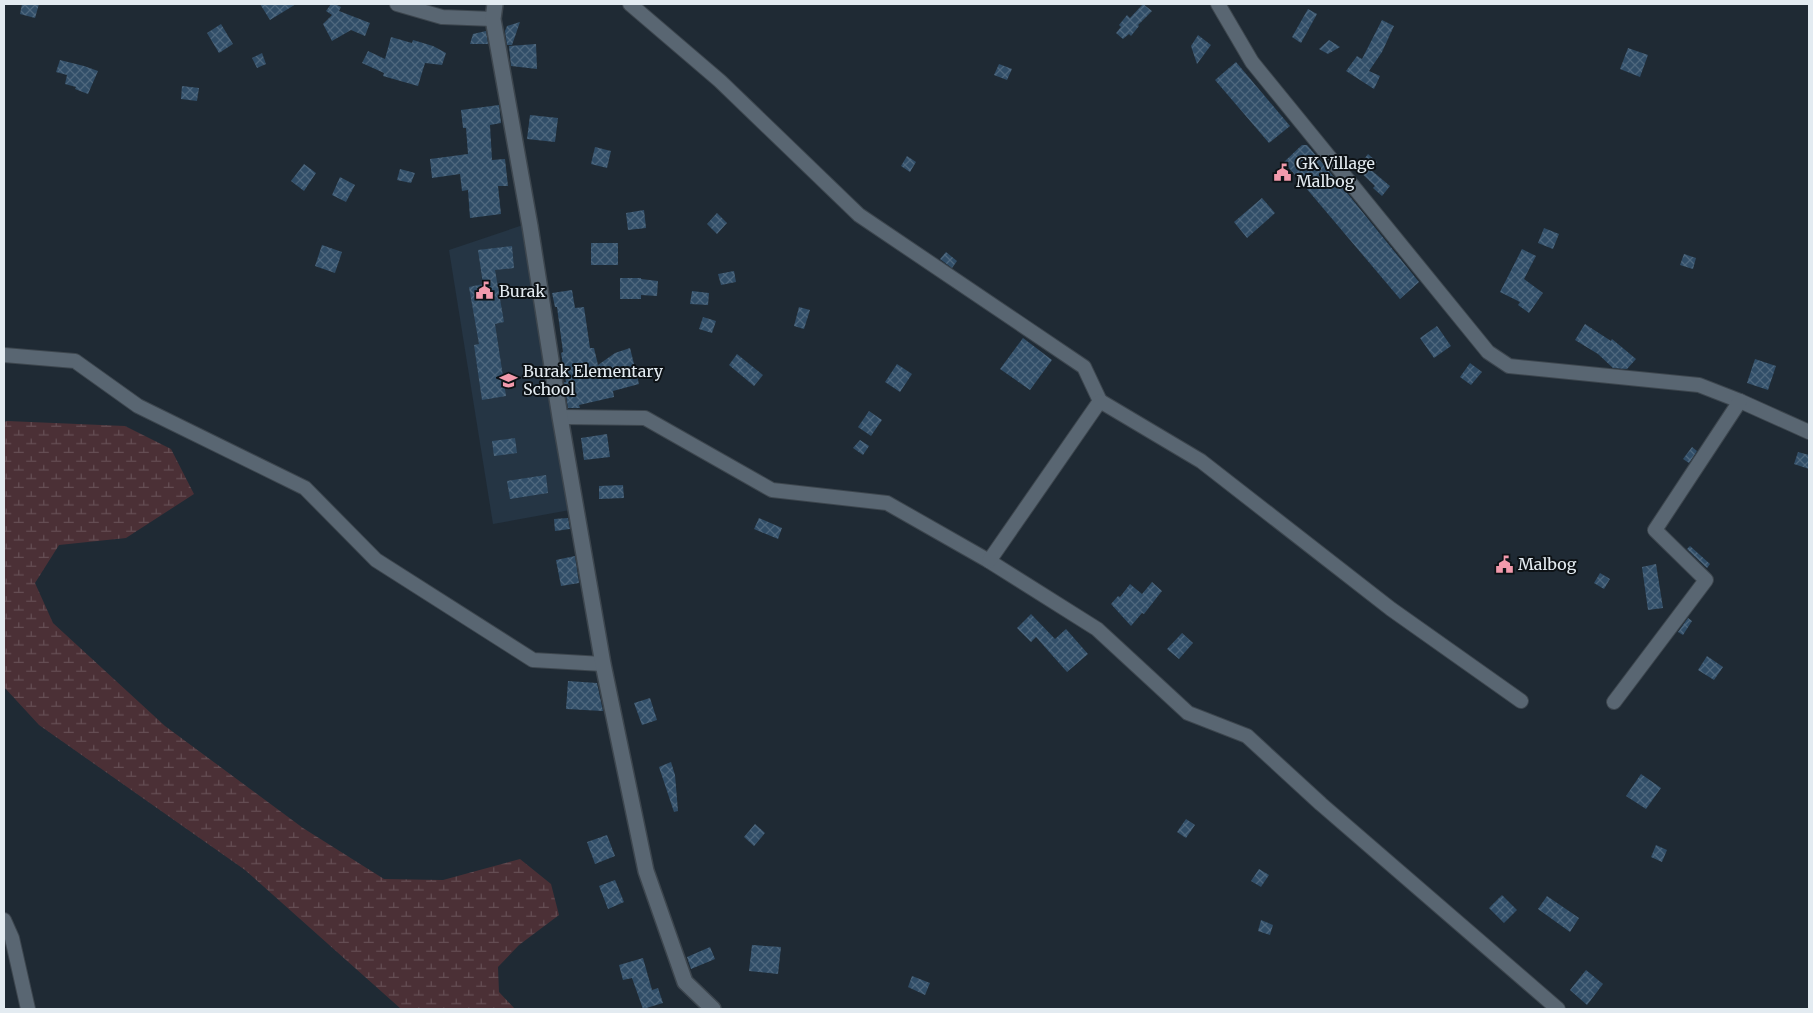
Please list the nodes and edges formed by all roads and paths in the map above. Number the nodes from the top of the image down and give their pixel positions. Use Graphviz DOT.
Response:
graph roads {
  1 [pos="397,4"];
  2 [pos="630,4"];
  3 [pos="1218,4"];
  4 [pos="494,11"];
  5 [pos="4,355"];
  6 [pos="1100,401"];
  7 [pos="1740,401"];
  8 [pos="560,417"];
  9 [pos="1809,432"];
  10 [pos="990,561"];
  11 [pos="603,664"];
  12 [pos="1521,701"];
  13 [pos="1614,702"];
  14 [pos="4,920"];
  15 [pos="28,1009"];
  16 [pos="713,1009"];
  17 [pos="1558,1009"];
  1 -- 4 [label="street"];
  2 -- 6 [label="street"];
  3 -- 7 [label="street"];
  4 -- 8 [label="street"];
  5 -- 11 [label="street"];
  6 -- 10 [label="street"];
  6 -- 12 [label="street"];
  7 -- 9 [label="street"];
  7 -- 13 [label="street"];
  8 -- 10 [label="street"];
  8 -- 11 [label="street"];
  10 -- 17 [label="street"];
  11 -- 16 [label="street"];
  14 -- 15 [label="street"];
}
